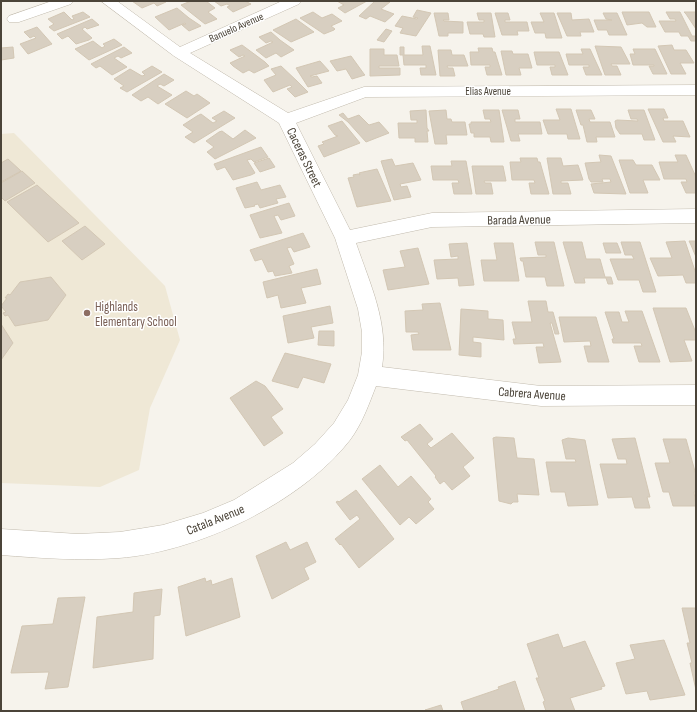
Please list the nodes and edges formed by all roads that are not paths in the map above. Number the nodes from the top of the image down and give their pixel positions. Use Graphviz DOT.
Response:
graph roads {
  1 [pos="66,1"];
  2 [pos="108,1"];
  3 [pos="294,1"];
  4 [pos="14,19"];
  5 [pos="179,53"];
  6 [pos="696,90"];
  7 [pos="286,120"];
  8 [pos="696,216"];
  9 [pos="345,238"];
  10 [pos="369,375"];
  11 [pos="696,395"];
  12 [pos="1,542"];
  1 -- 4 [label="street"];
  2 -- 5 [label="street, Caceras Street"];
  3 -- 5 [label="street, Banuelo Avenue"];
  5 -- 7 [label="street, Caceras Street"];
  6 -- 7 [label="street, Elias Avenue"];
  7 -- 9 [label="street, Caceras Street"];
  8 -- 9 [label="street, Barada Avenue"];
  9 -- 10 [label="street, Caceras Street"];
  10 -- 11 [label="street, Cabrera Avenue"];
  10 -- 12 [label="street, Catala Avenue"];
}
